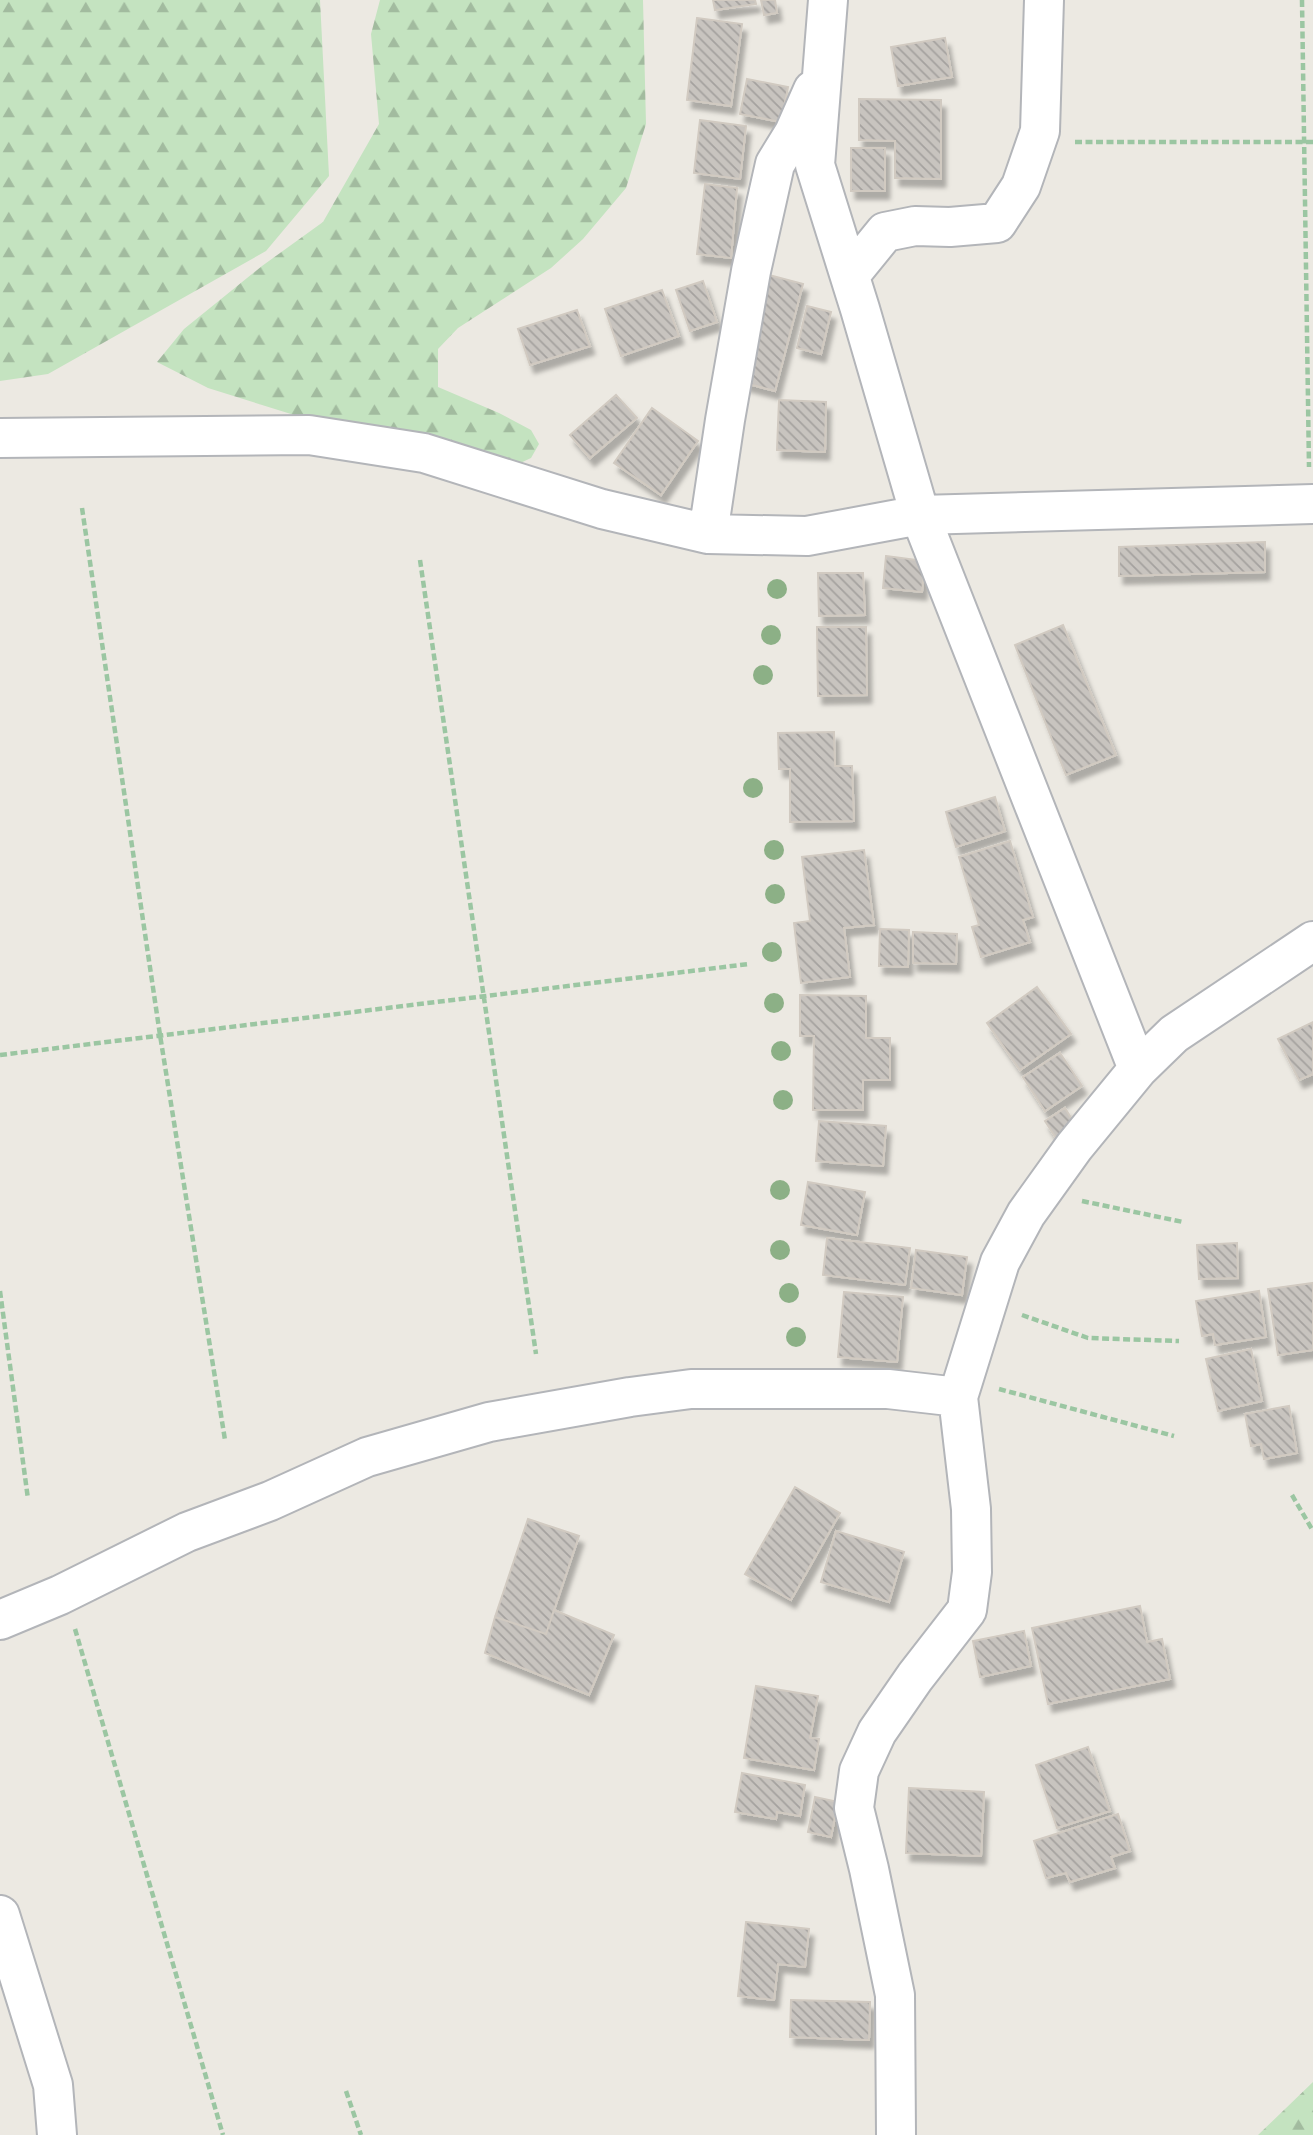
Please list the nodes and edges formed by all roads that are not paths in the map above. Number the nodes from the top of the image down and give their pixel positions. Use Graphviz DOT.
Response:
graph roads {
  1 [pos="828,0"];
  2 [pos="1044,0"];
  3 [pos="824,66"];
  4 [pos="850,275"];
  5 [pos="0,438"];
  6 [pos="1311,489"];
  7 [pos="920,515"];
  8 [pos="708,534"];
  9 [pos="1313,941"];
  10 [pos="1138,1069"];
  11 [pos="974,1392"];
  12 [pos="0,1620"];
  13 [pos="0,1915"];
  14 [pos="57,2135"];
  15 [pos="896,2135"];
  1 -- 3 [label="street"];
  2 -- 4 [label="street"];
  3 -- 4 [label="street"];
  3 -- 8 [label="street"];
  4 -- 7 [label="street"];
  5 -- 8 [label="street"];
  6 -- 7 [label="street"];
  7 -- 8 [label="street"];
  7 -- 10 [label="street"];
  9 -- 10 [label="street"];
  10 -- 11 [label="street"];
  11 -- 12 [label="street"];
  11 -- 15 [label="street"];
  13 -- 14 [label="street"];
}
